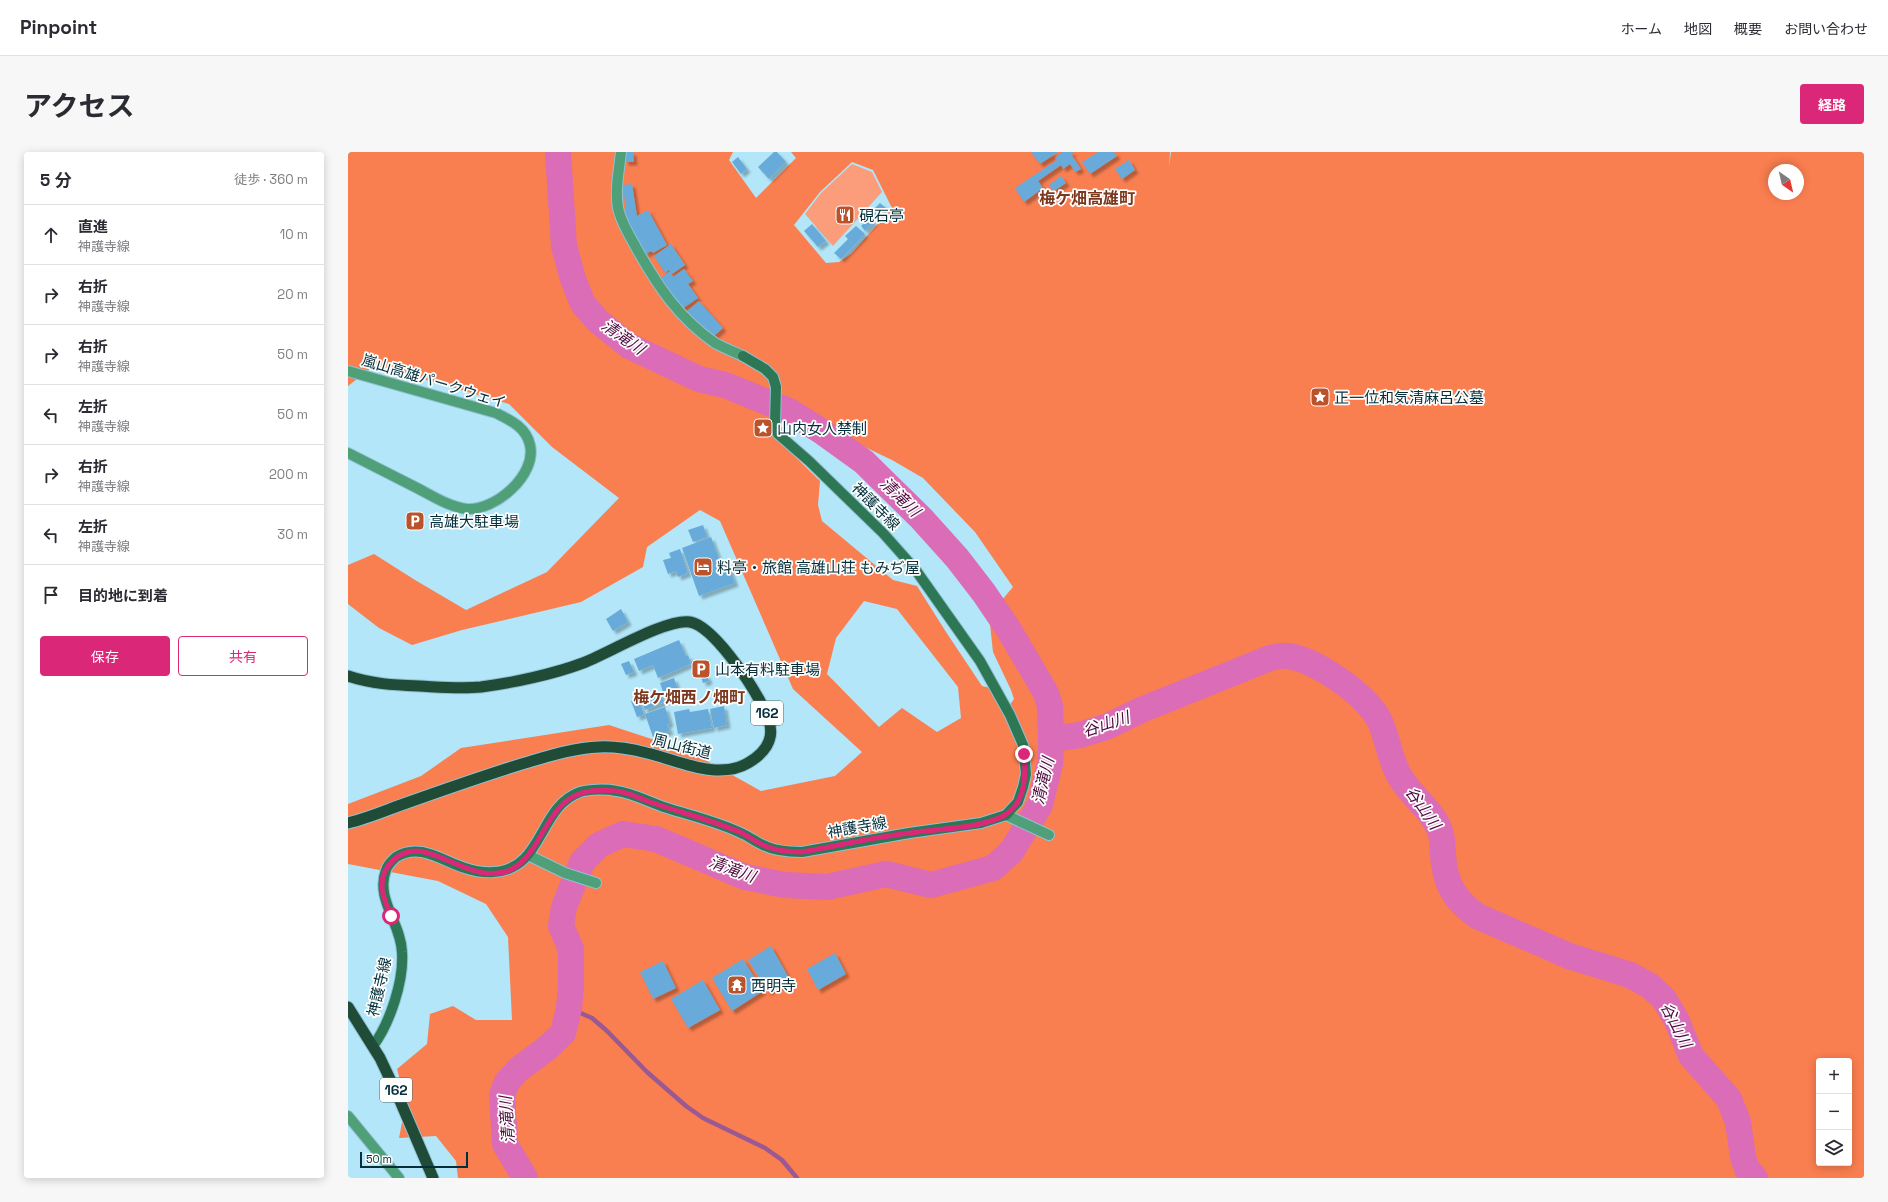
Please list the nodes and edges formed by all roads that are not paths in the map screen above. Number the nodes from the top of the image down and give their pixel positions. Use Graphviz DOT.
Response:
graph roads {
  1 [pos="621,152"];
  2 [pos="743,356"];
  3 [pos="348,371"];
  4 [pos="348,453"];
  5 [pos="348,676"];
  6 [pos="1008,816"];
  7 [pos="348,823"];
  8 [pos="1049,835"];
  9 [pos="528,855"];
  10 [pos="596,883"];
  11 [pos="348,1007"];
  12 [pos="373,1046"];
  13 [pos="348,1116"];
  14 [pos="399,1178"];
  15 [pos="433,1178"];
  1 -- 2 [label="street"];
  2 -- 6 [label="main road, 神護寺線"];
  3 -- 4 [label="street, 嵐山高雄パークウェイ"];
  5 -- 7 [label="highway, 周山街道 / 162"];
  6 -- 8 [label="street"];
  6 -- 9 [label="main road, 神護寺線"];
  9 -- 10 [label="street"];
  9 -- 12 [label="main road, 神護寺線"];
  11 -- 12 [label="highway, 162"];
  12 -- 15 [label="highway, 162"];
  13 -- 14 [label="street"];
}
